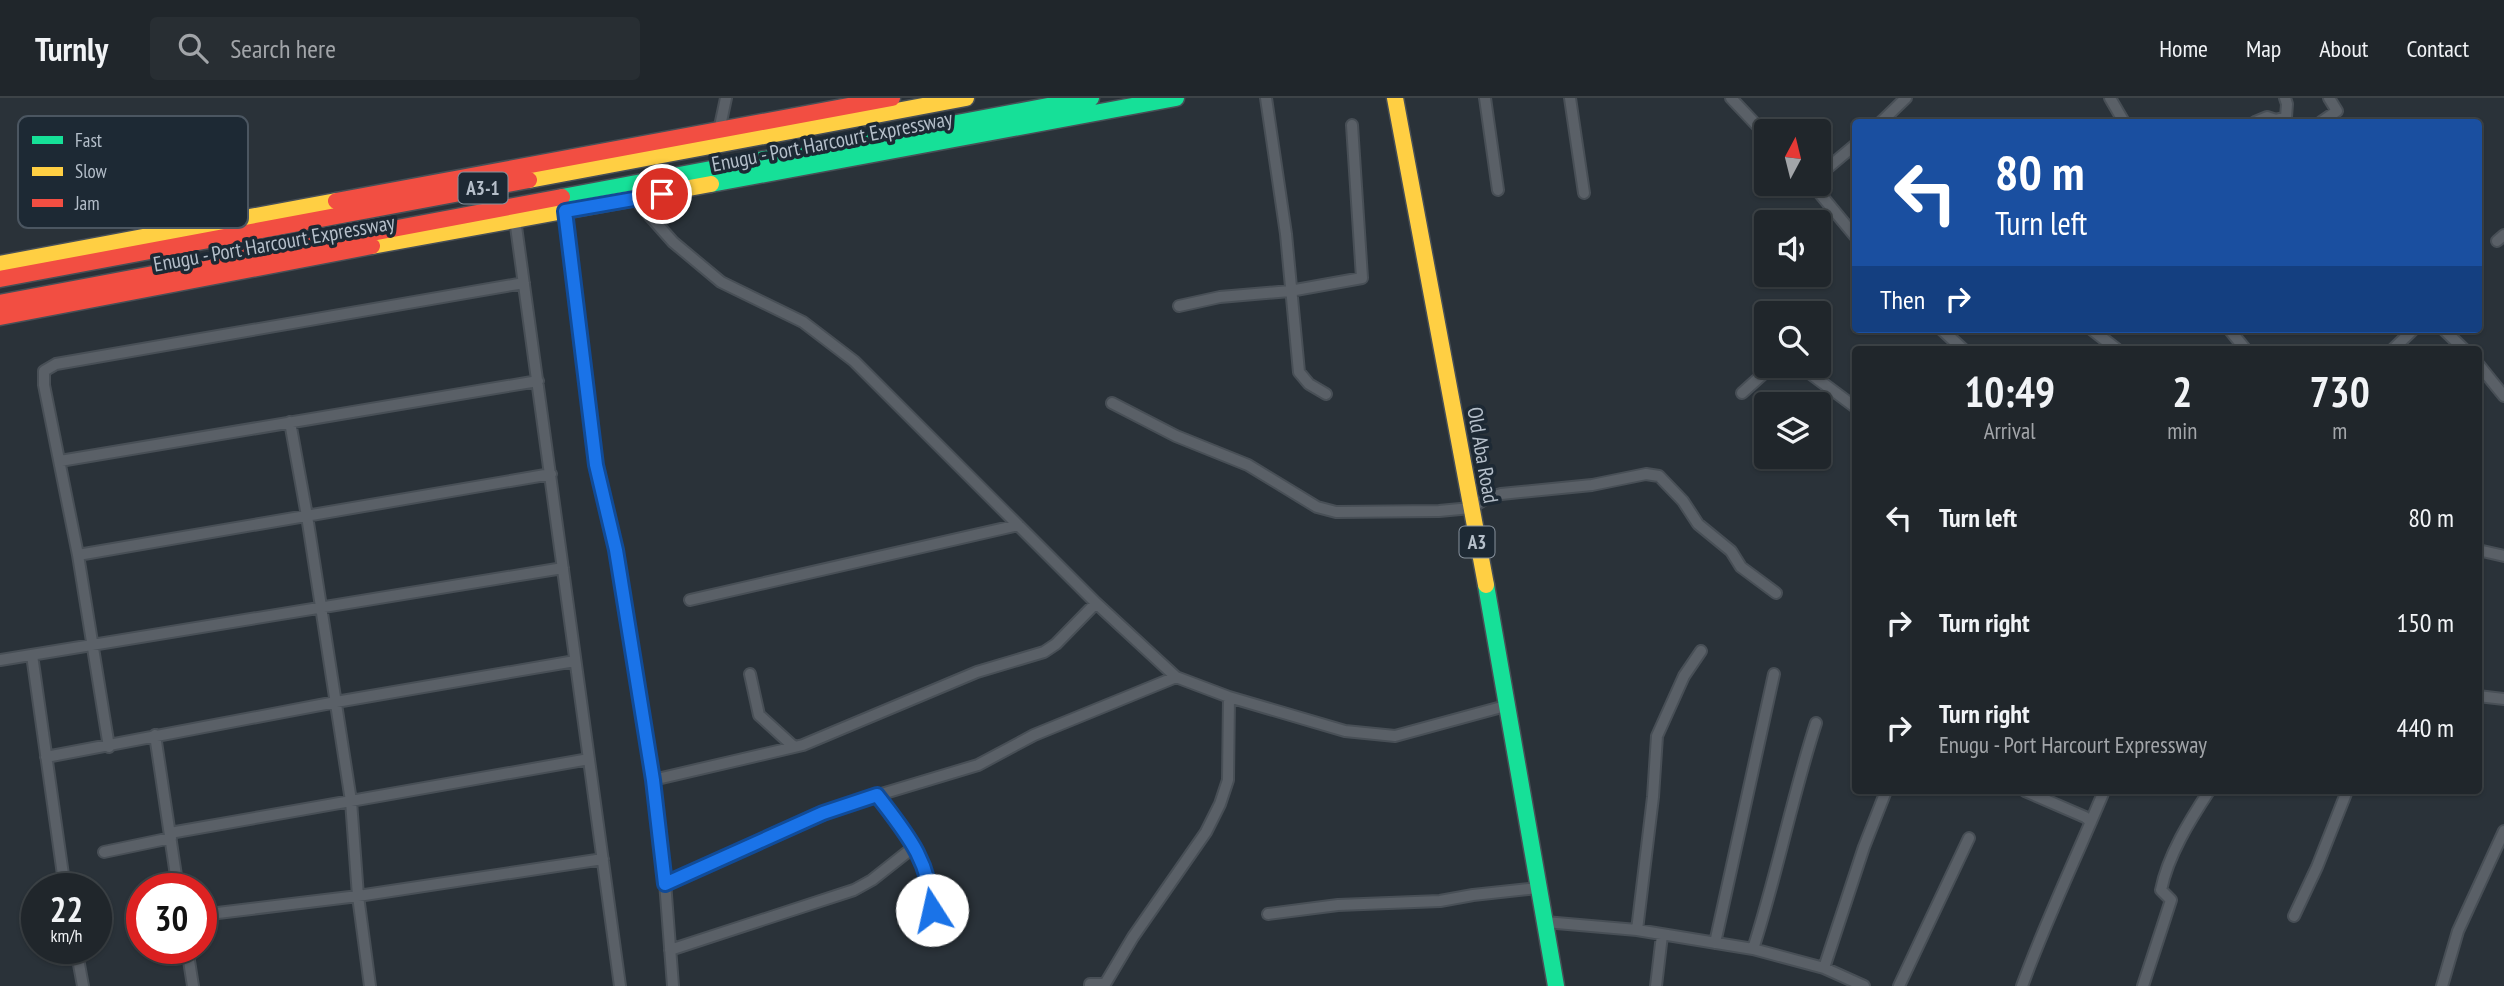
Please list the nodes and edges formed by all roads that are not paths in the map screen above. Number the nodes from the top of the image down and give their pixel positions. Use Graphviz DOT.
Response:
graph roads {
  1 [pos="726,98"];
  2 [pos="892,98"];
  3 [pos="966,98"];
  4 [pos="1091,98"];
  5 [pos="1176,98"];
  6 [pos="1266,98"];
  7 [pos="1485,98"];
  8 [pos="1570,98"];
  9 [pos="1731,98"];
  10 [pos="1906,98"];
  11 [pos="2110,98"];
  12 [pos="2285,98"];
  13 [pos="2327,98"];
  14 [pos="1394,100"];
  15 [pos="826,104"];
  16 [pos="1884,119"];
  17 [pos="2122,119"];
  18 [pos="2279,119"];
  19 [pos="2325,119"];
  20 [pos="1754,122"];
  21 [pos="1352,125"];
  22 [pos="719,131"];
  23 [pos="1852,148"];
  24 [pos="1831,165"];
  25 [pos="1498,190"];
  26 [pos="1584,193"];
  27 [pos="1822,196"];
  28 [pos="635,198"];
  29 [pos="565,211"];
  30 [pos="248,218"];
  31 [pos="515,219"];
  32 [pos="195,228"];
  33 [pos="1852,232"];
  34 [pos="241,233"];
  35 [pos="246,257"];
  36 [pos="0,264"];
  37 [pos="0,279"];
  38 [pos="524,283"];
  39 [pos="1290,291"];
  40 [pos="0,303"];
  41 [pos="1179,306"];
  42 [pos="0,317"];
  43 [pos="1946,333"];
  44 [pos="2096,333"];
  45 [pos="2410,333"];
  46 [pos="2447,333"];
  47 [pos="1960,346"];
  48 [pos="2113,346"];
  49 [pos="2396,346"];
  50 [pos="2461,346"];
  51 [pos="2482,369"];
  52 [pos="1759,378"];
  53 [pos="1816,378"];
  54 [pos="538,381"];
  55 [pos="1742,393"];
  56 [pos="1326,394"];
  57 [pos="2504,396"];
  58 [pos="1112,403"];
  59 [pos="1852,405"];
  60 [pos="290,422"];
  61 [pos="60,461"];
  62 [pos="551,474"];
  63 [pos="1471,508"];
  64 [pos="307,516"];
  65 [pos="1018,525"];
  66 [pos="2482,551"];
  67 [pos="78,555"];
  68 [pos="2504,556"];
  69 [pos="563,568"];
  70 [pos="1776,593"];
  71 [pos="690,600"];
  72 [pos="1096,603"];
  73 [pos="320,609"];
  74 [pos="94,646"];
  75 [pos="1701,651"];
  76 [pos="32,655"];
  77 [pos="0,660"];
  78 [pos="575,661"];
  79 [pos="750,674"];
  80 [pos="1774,674"];
  81 [pos="1176,677"];
  82 [pos="2482,696"];
  83 [pos="1229,697"];
  84 [pos="2504,698"];
  85 [pos="336,702"];
  86 [pos="1509,705"];
  87 [pos="1816,723"];
  88 [pos="155,735"];
  89 [pos="793,746"];
  90 [pos="109,747"];
  91 [pos="46,757"];
  92 [pos="589,760"];
  93 [pos="653,780"];
  94 [pos="1885,794"];
  95 [pos="2032,794"];
  96 [pos="2103,794"];
  97 [pos="2207,794"];
  98 [pos="2346,794"];
  99 [pos="877,795"];
  100 [pos="351,801"];
  101 [pos="2091,822"];
  102 [pos="2504,831"];
  103 [pos="170,836"];
  104 [pos="1969,838"];
  105 [pos="915,845"];
  106 [pos="104,852"];
  107 [pos="603,859"];
  108 [pos="63,873"];
  109 [pos="176,873"];
  110 [pos="665,884"];
  111 [pos="1538,888"];
  112 [pos="358,896"];
  113 [pos="932,910"];
  114 [pos="217,913"];
  115 [pos="1268,914"];
  116 [pos="2294,916"];
  117 [pos="1545,922"];
  118 [pos="1637,930"];
  119 [pos="1662,935"];
  120 [pos="1715,943"];
  121 [pos="1753,949"];
  122 [pos="670,950"];
  123 [pos="79,964"];
  124 [pos="190,964"];
  125 [pos="1824,968"];
  126 [pos="1859,985"];
  127 [pos="83,986"];
  128 [pos="193,986"];
  129 [pos="370,986"];
  130 [pos="620,986"];
  131 [pos="674,986"];
  132 [pos="1090,986"];
  133 [pos="1556,986"];
  134 [pos="1656,986"];
  135 [pos="1899,986"];
  136 [pos="2022,986"];
  137 [pos="2143,986"];
  138 [pos="2442,986"];
  1 -- 22 [label="street"];
  2 -- 15 [label="main road, Enugu - Port Harcourt Expressway"];
  3 -- 34 [label="main road, Enugu - Port Harcourt Expressway / A3-1"];
  4 -- 35 [label="main road, Enugu - Port Harcourt Expressway / A3-1"];
  5 -- 28 [label="main road, Enugu - Port Harcourt Expressway"];
  6 -- 39 [label="street"];
  7 -- 25 [label="street"];
  8 -- 26 [label="street"];
  9 -- 20 [label="street"];
  10 -- 16 [label="street"];
  11 -- 17 [label="street"];
  12 -- 18 [label="street"];
  13 -- 19 [label="street"];
  14 -- 63 [label="main road, Old Aba Road / A3"];
  15 -- 22 [label="main road, Enugu - Port Harcourt Expressway"];
  21 -- 39 [label="street"];
  22 -- 30 [label="main road, Enugu - Port Harcourt Expressway"];
  23 -- 24 [label="street"];
  27 -- 33 [label="street"];
  28 -- 29 [label="main road, Enugu - Port Harcourt Expressway"];
  28 -- 65 [label="street"];
  29 -- 31 [label="main road, Enugu - Port Harcourt Expressway"];
  29 -- 93 [label="street"];
  31 -- 38 [label="street"];
  31 -- 42 [label="main road, Enugu - Port Harcourt Expressway"];
  32 -- 36 [label="main road, Enugu - Port Harcourt Expressway"];
  34 -- 35 [label="main road"];
  34 -- 37 [label="main road, Enugu - Port Harcourt Expressway / A3-1"];
  35 -- 40 [label="main road, Enugu - Port Harcourt Expressway / A3-1"];
  38 -- 54 [label="street"];
  38 -- 61 [label="street"];
  39 -- 41 [label="street"];
  39 -- 56 [label="street"];
  43 -- 47 [label="street"];
  44 -- 48 [label="street"];
  45 -- 49 [label="street"];
  46 -- 50 [label="street"];
  51 -- 57 [label="street"];
  52 -- 55 [label="street"];
  53 -- 59 [label="street"];
  54 -- 60 [label="street"];
  54 -- 62 [label="street"];
  58 -- 63 [label="street"];
  60 -- 61 [label="street"];
  60 -- 64 [label="street"];
  61 -- 67 [label="street"];
  62 -- 64 [label="street"];
  62 -- 69 [label="street"];
  63 -- 70 [label="street"];
  63 -- 86 [label="main road, Old Aba Road / A3"];
  64 -- 67 [label="street"];
  64 -- 73 [label="street"];
  65 -- 71 [label="street"];
  65 -- 72 [label="street"];
  66 -- 68 [label="street"];
  67 -- 74 [label="street"];
  69 -- 73 [label="street"];
  69 -- 78 [label="street"];
  72 -- 81 [label="street"];
  72 -- 89 [label="street"];
  73 -- 74 [label="street"];
  73 -- 85 [label="street"];
  74 -- 76 [label="street"];
  74 -- 90 [label="street"];
  75 -- 118 [label="street"];
  76 -- 77 [label="street"];
  76 -- 91 [label="street"];
  78 -- 85 [label="street"];
  78 -- 92 [label="street"];
  79 -- 89 [label="street"];
  80 -- 120 [label="street"];
  81 -- 83 [label="street"];
  81 -- 99 [label="street"];
  82 -- 84 [label="street"];
  83 -- 86 [label="street"];
  83 -- 132 [label="street"];
  85 -- 88 [label="street"];
  85 -- 100 [label="street"];
  86 -- 111 [label="main road, Old Aba Road / A3"];
  87 -- 121 [label="street"];
  88 -- 90 [label="street"];
  88 -- 103 [label="street"];
  89 -- 93 [label="street"];
  90 -- 91 [label="street"];
  91 -- 108 [label="street"];
  92 -- 100 [label="street"];
  92 -- 107 [label="street"];
  93 -- 110 [label="street"];
  94 -- 125 [label="street"];
  95 -- 101 [label="street"];
  96 -- 101 [label="street"];
  97 -- 137 [label="street"];
  98 -- 116 [label="street"];
  99 -- 105 [label="street"];
  99 -- 110 [label="street"];
  100 -- 103 [label="street"];
  100 -- 112 [label="street"];
  101 -- 136 [label="street"];
  102 -- 138 [label="street"];
  103 -- 106 [label="street"];
  103 -- 109 [label="street"];
  104 -- 135 [label="street"];
  105 -- 113 [label="street"];
  105 -- 122 [label="street"];
  107 -- 112 [label="street"];
  107 -- 130 [label="street"];
  110 -- 122 [label="street"];
  111 -- 115 [label="street"];
  111 -- 117 [label="main road, Old Aba Road / A3"];
  112 -- 114 [label="street"];
  112 -- 129 [label="street"];
  117 -- 118 [label="street"];
  117 -- 133 [label="main road, Old Aba Road / A3"];
  118 -- 119 [label="street"];
  119 -- 120 [label="street"];
  119 -- 134 [label="street"];
  120 -- 121 [label="street"];
  121 -- 125 [label="street"];
  122 -- 131 [label="street"];
  123 -- 127 [label="street"];
  124 -- 128 [label="street"];
  125 -- 126 [label="street"];
}
